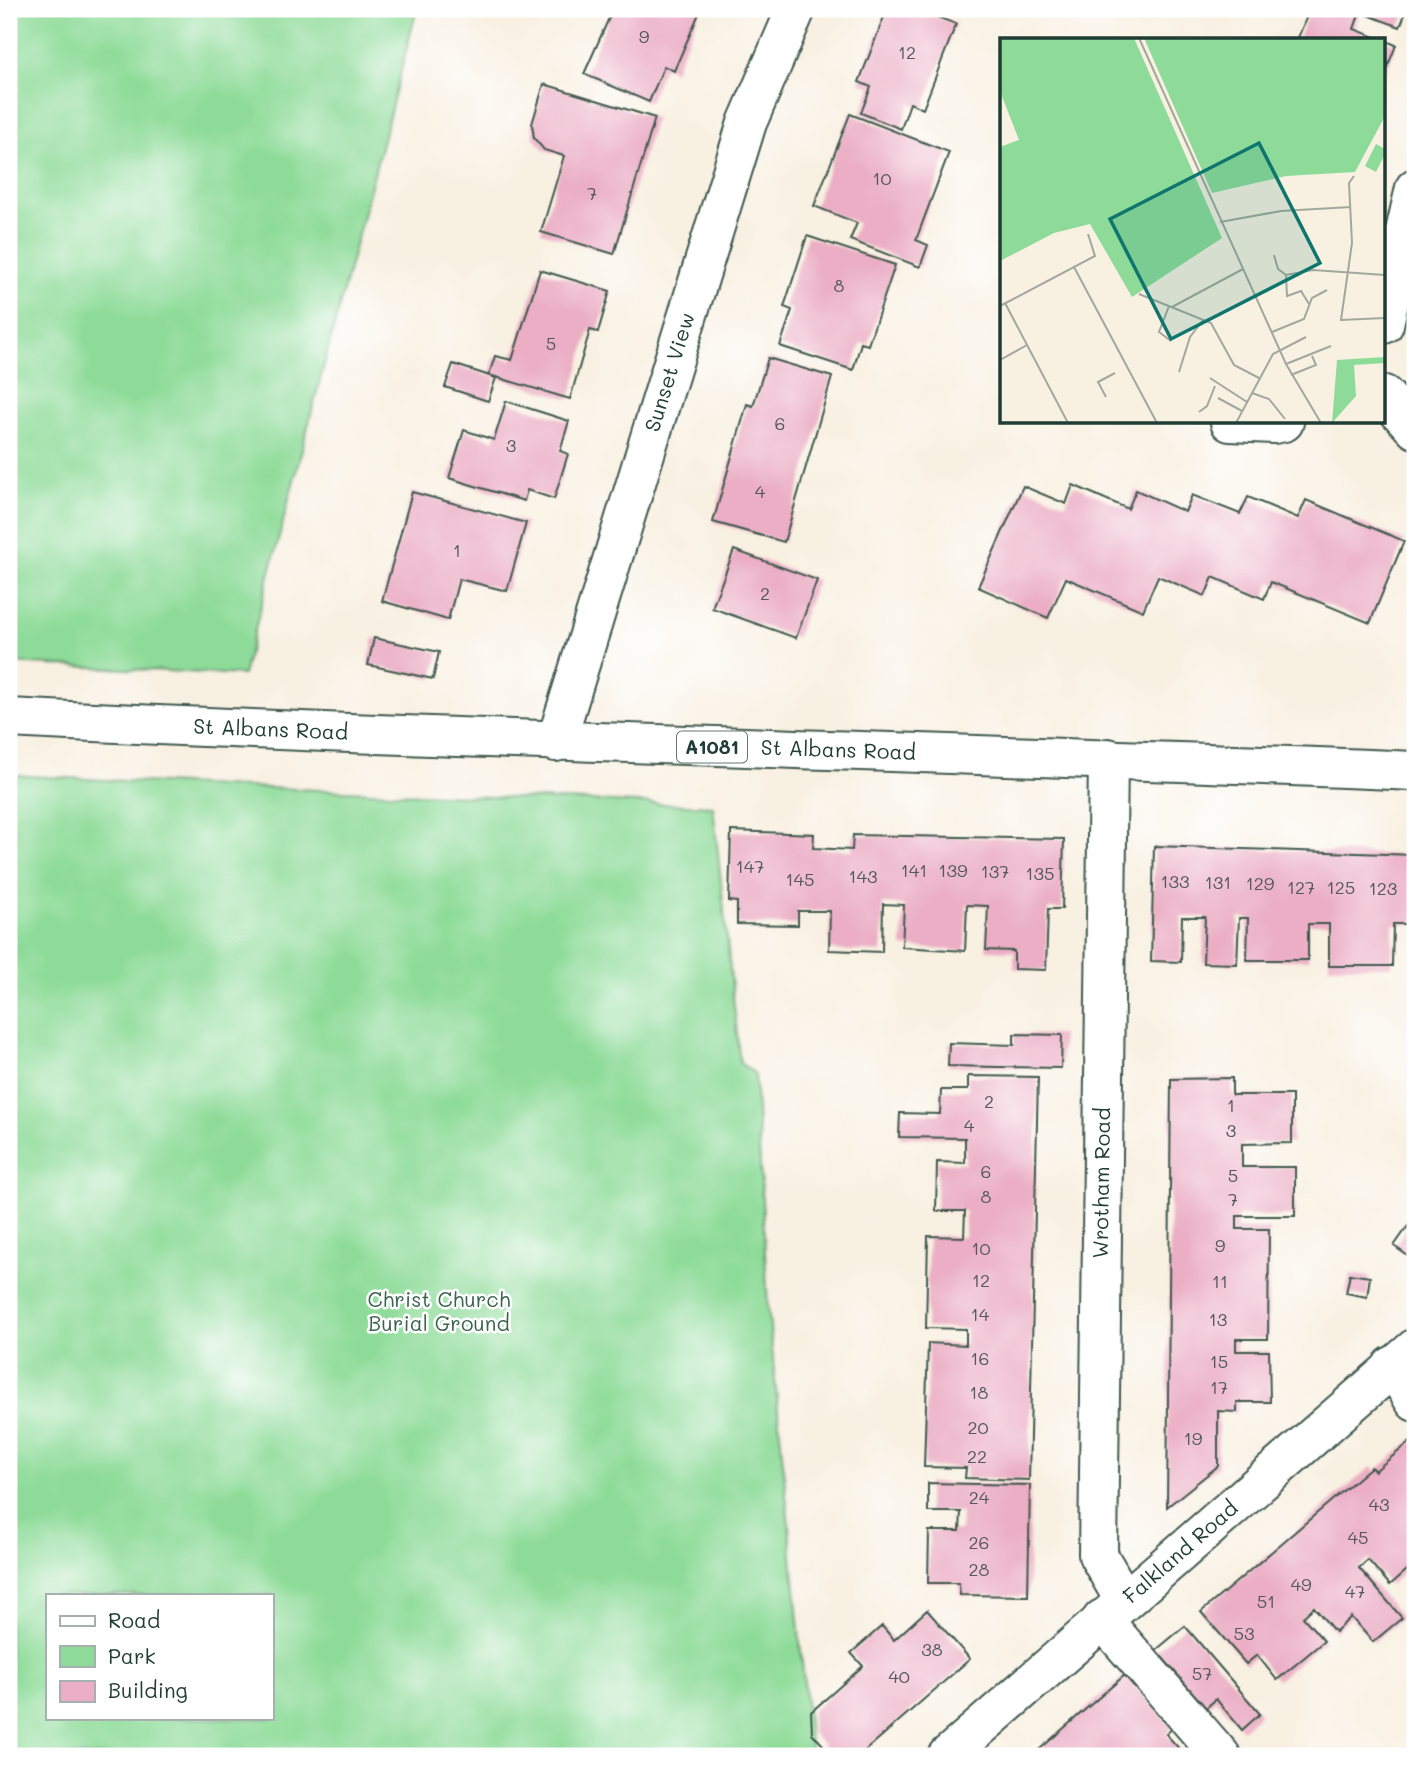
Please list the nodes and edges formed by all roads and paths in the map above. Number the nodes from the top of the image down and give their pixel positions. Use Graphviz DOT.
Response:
graph roads {
  1 [pos="796,9"];
  2 [pos="1415,188"];
  3 [pos="1386,315"];
  4 [pos="1386,397"];
  5 [pos="1415,429"];
  6 [pos="9,719"];
  7 [pos="556,743"];
  8 [pos="1108,758"];
  9 [pos="1415,771"];
  10 [pos="1404,1357"];
  11 [pos="1415,1402"];
  12 [pos="1113,1610"];
  13 [pos="947,1756"];
  14 [pos="1221,1756"];
  1 -- 7 [label="street, Sunset View"];
  2 -- 3 [label="street"];
  4 -- 5 [label="street"];
  6 -- 7 [label="street, St Albans Road / A1081"];
  7 -- 8 [label="street, St Albans Road / A1081"];
  8 -- 9 [label="street, St Albans Road / A1081"];
  8 -- 12 [label="street, Wrotham Road"];
  10 -- 11 [label="street"];
  10 -- 12 [label="street, Falkland Road"];
  12 -- 13 [label="street, Falkland Road"];
  12 -- 14 [label="street, Wrotham Road"];
}
